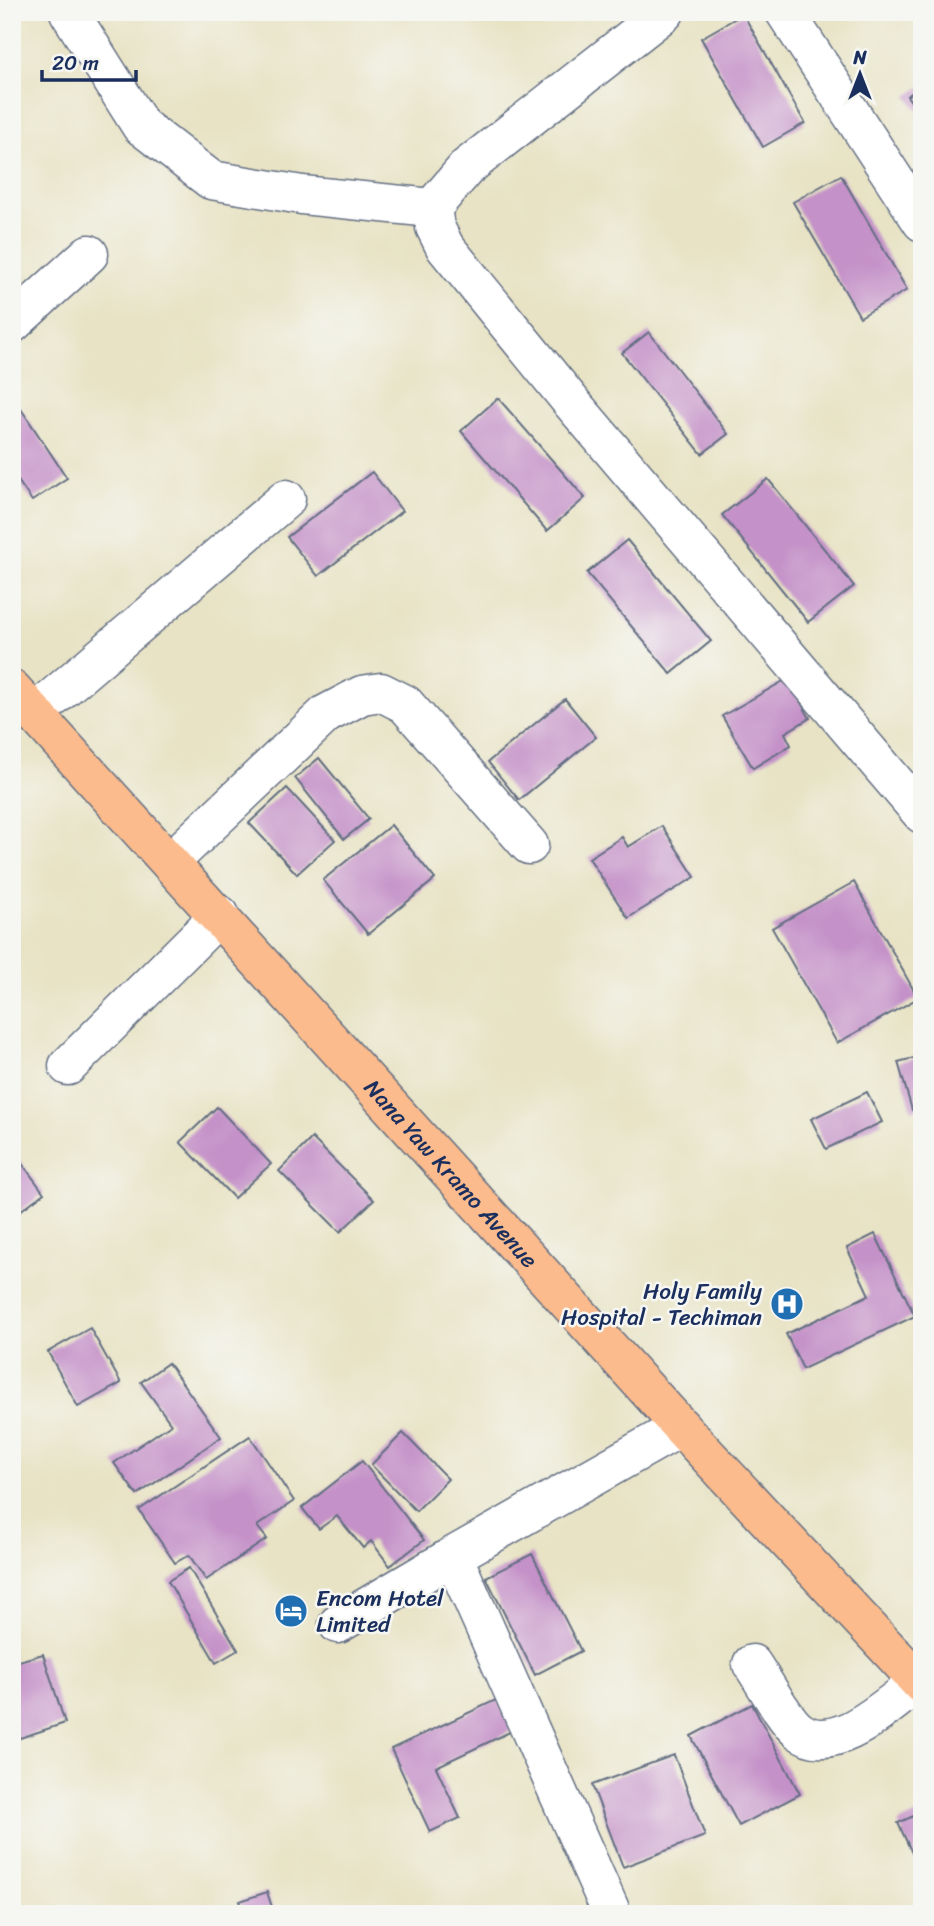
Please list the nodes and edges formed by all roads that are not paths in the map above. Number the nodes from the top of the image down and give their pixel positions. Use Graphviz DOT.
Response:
graph roads {
  1 [pos="69,12"];
  2 [pos="665,12"];
  3 [pos="785,12"];
  4 [pos="432,208"];
  5 [pos="922,222"];
  6 [pos="89,254"];
  7 [pos="12,324"];
  8 [pos="286,499"];
  9 [pos="24,701"];
  10 [pos="922,814"];
  11 [pos="529,845"];
  12 [pos="172,861"];
  13 [pos="220,915"];
  14 [pos="68,1066"];
  15 [pos="681,1427"];
  16 [pos="453,1556"];
  17 [pos="338,1624"];
  18 [pos="752,1664"];
  19 [pos="920,1684"];
  20 [pos="612,1914"];
  1 -- 4 [label="street"];
  2 -- 4 [label="street"];
  3 -- 5 [label="street"];
  4 -- 10 [label="street"];
  6 -- 7 [label="street"];
  8 -- 9 [label="street"];
  9 -- 12 [label="main road, Nana Yaw Kramo Avenue"];
  11 -- 12 [label="street"];
  12 -- 13 [label="main road, Nana Yaw Kramo Avenue"];
  13 -- 14 [label="street"];
  13 -- 15 [label="main road, Nana Yaw Kramo Avenue"];
  15 -- 16 [label="street"];
  15 -- 19 [label="main road, Nana Yaw Kramo Avenue"];
  16 -- 17 [label="street"];
  16 -- 20 [label="street"];
  18 -- 19 [label="street"];
}
